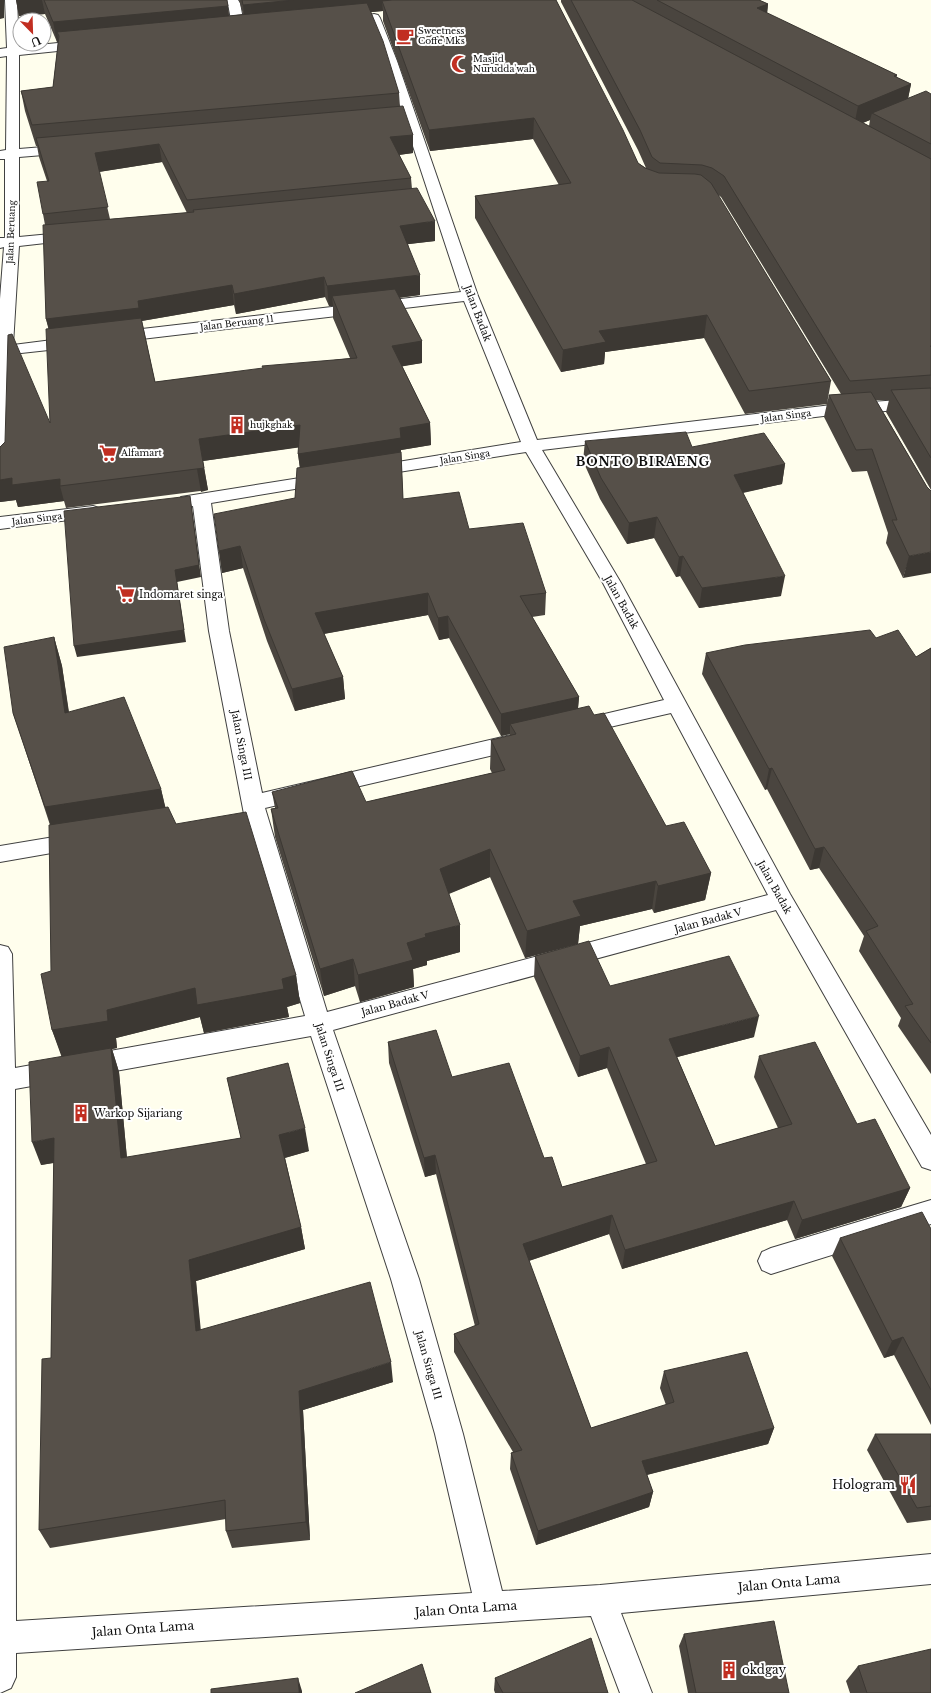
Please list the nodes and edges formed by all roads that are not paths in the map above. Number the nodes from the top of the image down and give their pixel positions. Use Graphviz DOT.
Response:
graph roads {
  1 [pos="11,0"];
  2 [pos="230,0"];
  3 [pos="358,19"];
  4 [pos="255,29"];
  5 [pos="239,30"];
  6 [pos="223,32"];
  7 [pos="98,43"];
  8 [pos="6,52"];
  9 [pos="410,118"];
  10 [pos="394,120"];
  11 [pos="84,148"];
  12 [pos="6,154"];
  13 [pos="438,200"];
  14 [pos="422,201"];
  15 [pos="83,235"];
  16 [pos="6,242"];
  17 [pos="470,296"];
  18 [pos="2,351"];
  19 [pos="830,392"];
  20 [pos="931,403"];
  21 [pos="840,409"];
  22 [pos="531,446"];
  23 [pos="0,464"];
  24 [pos="201,499"];
  25 [pos="170,503"];
  26 [pos="108,510"];
  27 [pos="0,523"];
  28 [pos="677,704"];
  29 [pos="561,731"];
  30 [pos="538,736"];
  31 [pos="247,811"];
  32 [pos="100,838"];
  33 [pos="0,854"];
  34 [pos="782,900"];
  35 [pos="0,954"];
  36 [pos="319,1024"];
  37 [pos="2,1081"];
  38 [pos="931,1159"];
  39 [pos="931,1212"];
  40 [pos="771,1261"];
  41 [pos="931,1569"];
  42 [pos="600,1600"];
  43 [pos="490,1608"];
  44 [pos="1,1638"];
  45 [pos="0,1677"];
  46 [pos="636,1693"];
  1 -- 8 [label="street, Jalan Beruang"];
  2 -- 5 [label="street"];
  3 -- 9 [label="street, Jalan Badak"];
  4 -- 5 [label="street"];
  5 -- 6 [label="street"];
  7 -- 8 [label="street"];
  8 -- 12 [label="street, Jalan Beruang"];
  9 -- 10 [label="street"];
  9 -- 13 [label="street, Jalan Badak"];
  11 -- 12 [label="street"];
  12 -- 16 [label="street, Jalan Beruang"];
  13 -- 14 [label="street"];
  13 -- 17 [label="street, Jalan Badak"];
  15 -- 16 [label="street"];
  16 -- 18 [label="street, Jalan Beruang"];
  17 -- 18 [label="street, Jalan Beruang 11"];
  17 -- 22 [label="street, Jalan Badak"];
  18 -- 23 [label="street, Jalan Beruang"];
  19 -- 21 [label="street"];
  20 -- 21 [label="street, Jalan Singa"];
  21 -- 22 [label="street, Jalan Singa"];
  22 -- 24 [label="street, Jalan Singa"];
  22 -- 28 [label="street, Jalan Badak"];
  24 -- 25 [label="street, Jalan Singa"];
  24 -- 31 [label="street, Jalan Singa III"];
  26 -- 27 [label="street, Jalan Singa"];
  28 -- 29 [label="street"];
  28 -- 34 [label="street, Jalan Badak"];
  30 -- 31 [label="street"];
  31 -- 36 [label="street, Jalan Singa III"];
  32 -- 33 [label="street"];
  34 -- 36 [label="street, Jalan Badak V"];
  34 -- 38 [label="street, Jalan Badak"];
  35 -- 37 [label="street"];
  36 -- 37 [label="street, Jalan Badak V"];
  36 -- 43 [label="street, Jalan Singa III"];
  37 -- 44 [label="street"];
  39 -- 40 [label="street"];
  41 -- 42 [label="street, Jalan Onta Lama"];
  42 -- 43 [label="street, Jalan Onta Lama"];
  42 -- 46 [label="street"];
  43 -- 44 [label="street, Jalan Onta Lama"];
  44 -- 45 [label="street"];
}
